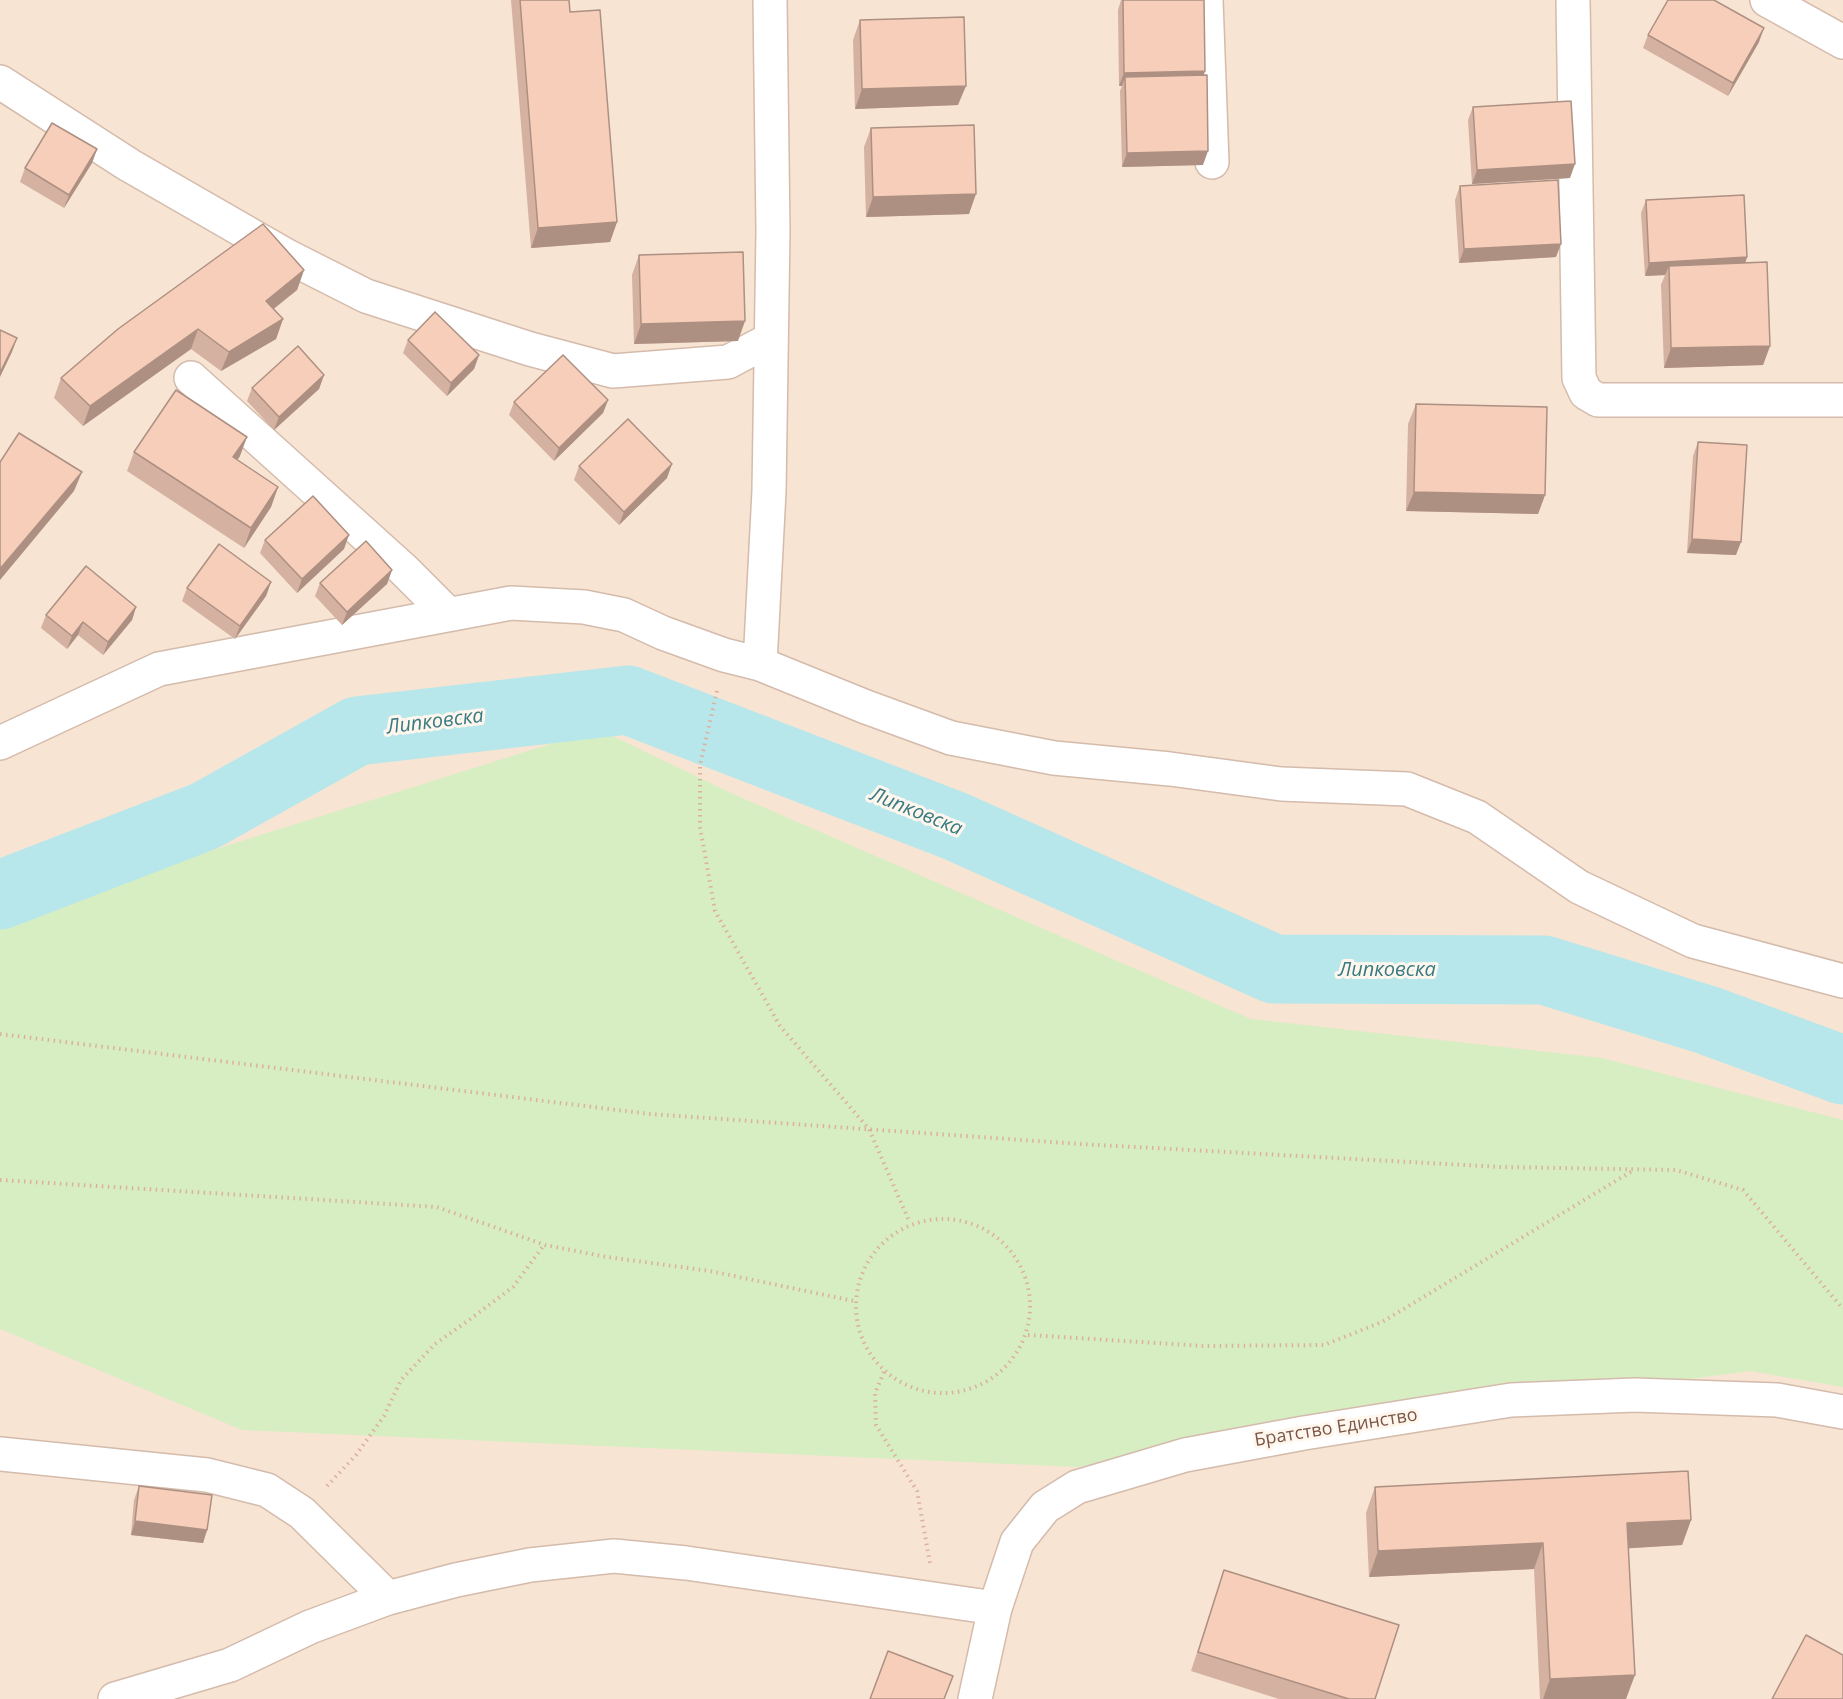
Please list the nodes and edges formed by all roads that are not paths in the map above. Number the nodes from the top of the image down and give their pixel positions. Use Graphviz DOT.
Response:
graph roads {
  1 [pos="770,0"];
  2 [pos="1206,0"];
  3 [pos="1574,0"];
  4 [pos="1767,0"];
  5 [pos="1843,42"];
  6 [pos="0,82"];
  7 [pos="1212,162"];
  8 [pos="771,339"];
  9 [pos="191,378"];
  10 [pos="1843,400"];
  11 [pos="448,615"];
  12 [pos="760,663"];
  13 [pos="0,743"];
  14 [pos="1843,981"];
  15 [pos="1843,1412"];
  16 [pos="0,1454"];
  17 [pos="388,1598"];
  18 [pos="995,1608"];
  19 [pos="115,1699"];
  20 [pos="975,1699"];
  1 -- 8 [label="street"];
  2 -- 7 [label="street"];
  3 -- 10 [label="street"];
  4 -- 5 [label="street"];
  6 -- 8 [label="street"];
  8 -- 12 [label="street"];
  9 -- 11 [label="street"];
  11 -- 12 [label="street"];
  11 -- 13 [label="street"];
  12 -- 14 [label="street"];
  15 -- 18 [label="street, Братство Единство"];
  16 -- 17 [label="street"];
  17 -- 18 [label="street"];
  17 -- 19 [label="street"];
  18 -- 20 [label="street, Братство Единство"];
}
